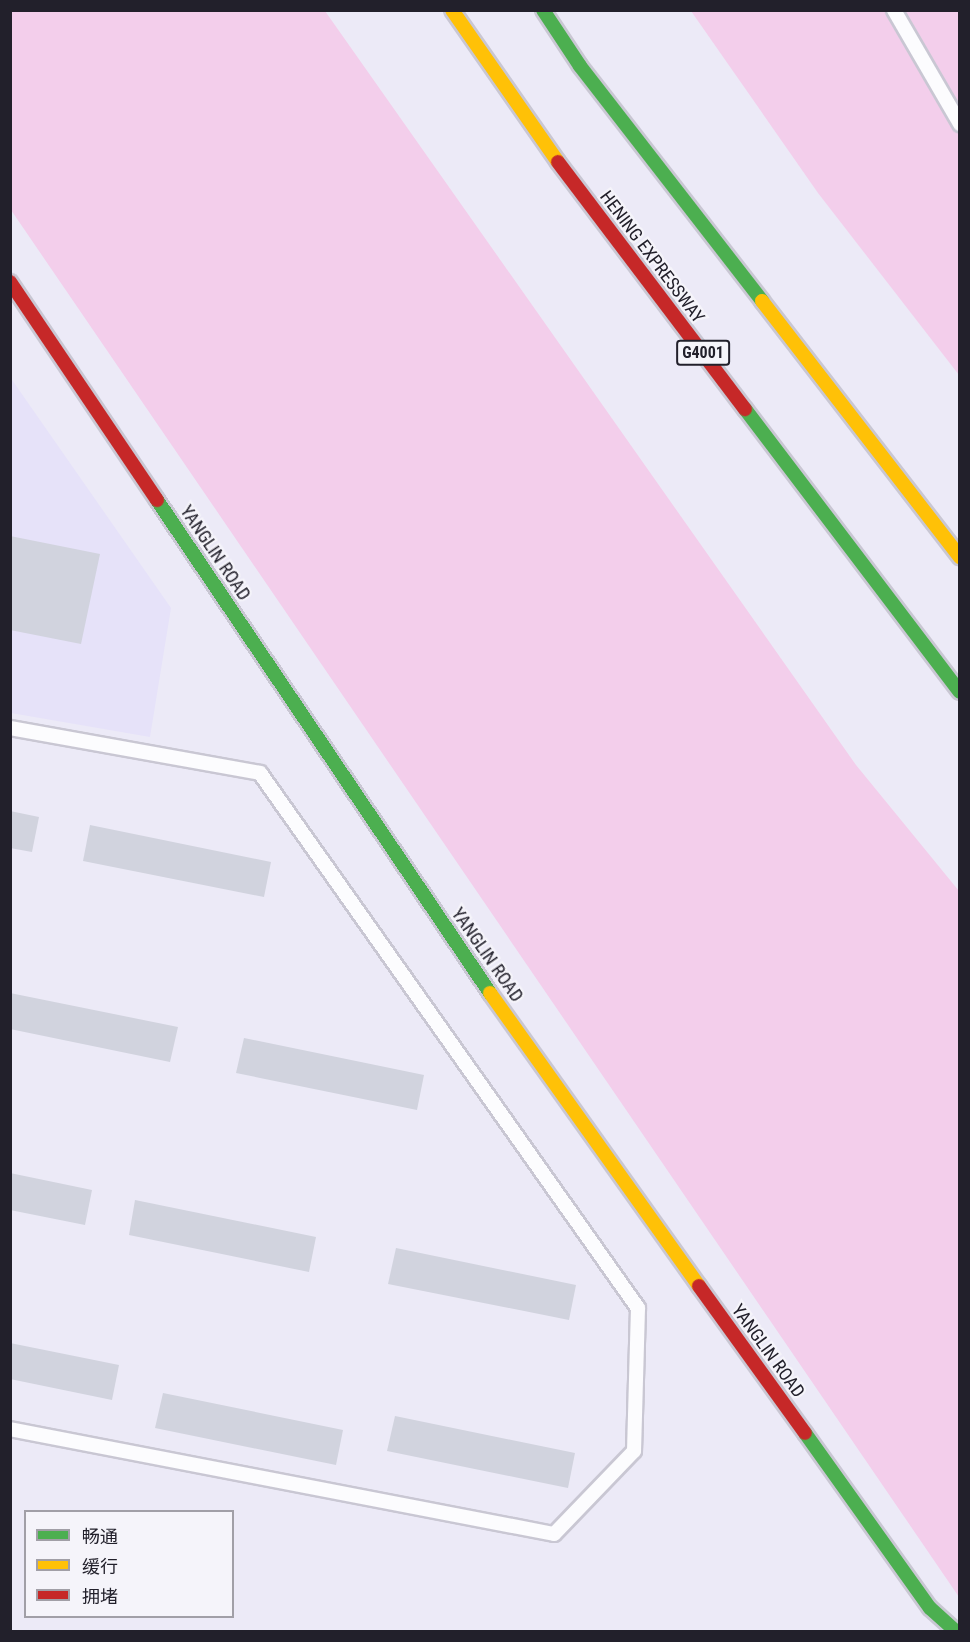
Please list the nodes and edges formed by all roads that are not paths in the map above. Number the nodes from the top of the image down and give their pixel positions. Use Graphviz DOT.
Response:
graph roads {
  1 [pos="452,10"];
  2 [pos="543,10"];
  3 [pos="894,10"];
  4 [pos="960,124"];
  5 [pos="10,282"];
  6 [pos="960,557"];
  7 [pos="960,692"];
  8 [pos="10,728"];
  9 [pos="10,1429"];
  10 [pos="957,1632"];
  1 -- 7 [label="main road, HENING EXPRESSWAY / G4001"];
  2 -- 6 [label="main road"];
  3 -- 4 [label="lane"];
  5 -- 10 [label="main road, YANGLIN ROAD"];
  8 -- 9 [label="lane"];
}
